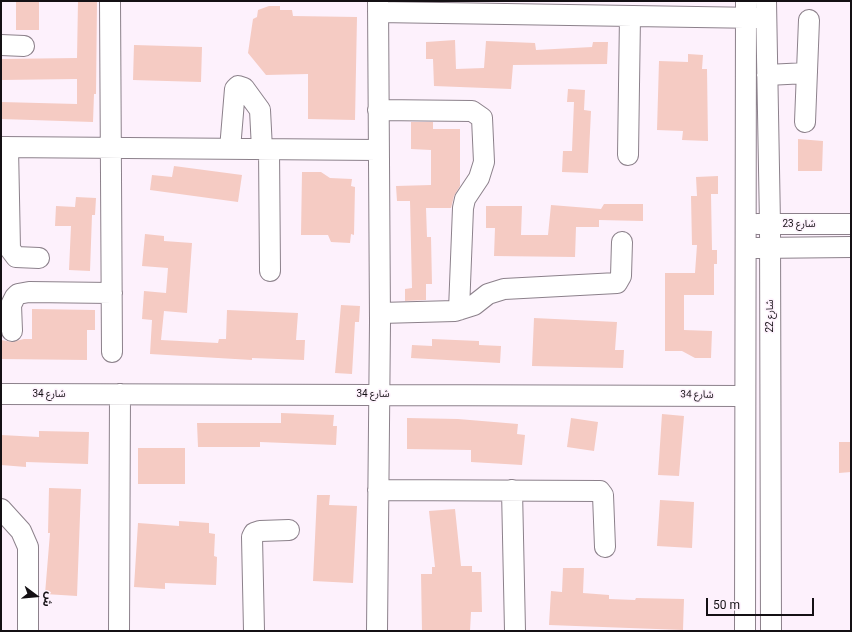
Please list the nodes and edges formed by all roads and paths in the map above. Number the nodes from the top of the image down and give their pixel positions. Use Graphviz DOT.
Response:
graph roads {
  1 [pos="110,1"];
  2 [pos="378,6"];
  3 [pos="547,8"];
  4 [pos="746,9"];
  5 [pos="766,9"];
  6 [pos="630,16"];
  7 [pos="809,20"];
  8 [pos="1,45"];
  9 [pos="24,46"];
  10 [pos="807,73"];
  11 [pos="767,75"];
  12 [pos="378,110"];
  13 [pos="805,122"];
  14 [pos="4,147"];
  15 [pos="111,148"];
  16 [pos="230,149"];
  17 [pos="265,149"];
  18 [pos="378,150"];
  19 [pos="628,155"];
  20 [pos="770,224"];
  21 [pos="851,224"];
  22 [pos="746,225"];
  23 [pos="622,242"];
  24 [pos="851,247"];
  25 [pos="746,248"];
  26 [pos="770,248"];
  27 [pos="39,258"];
  28 [pos="270,271"];
  29 [pos="112,293"];
  30 [pos="459,310"];
  31 [pos="380,313"];
  32 [pos="12,331"];
  33 [pos="112,352"];
  34 [pos="1,394"];
  35 [pos="120,394"];
  36 [pos="379,394"];
  37 [pos="745,396"];
  38 [pos="378,490"];
  39 [pos="512,490"];
  40 [pos="1,509"];
  41 [pos="289,530"];
  42 [pos="605,547"];
  43 [pos="28,631"];
  44 [pos="119,631"];
  45 [pos="254,631"];
  46 [pos="363,631"];
  47 [pos="377,631"];
  48 [pos="515,631"];
  49 [pos="745,631"];
  50 [pos="771,631"];
  1 -- 15 [label="street"];
  2 -- 3 [label="street"];
  2 -- 12 [label="street"];
  3 -- 6 [label="street"];
  4 -- 5 [label="street"];
  4 -- 6 [label="street"];
  4 -- 22 [label="street"];
  5 -- 11 [label="street, شارع 22"];
  6 -- 19 [label="street"];
  7 -- 10 [label="street"];
  8 -- 9 [label="street"];
  10 -- 11 [label="street"];
  10 -- 13 [label="street"];
  11 -- 20 [label="street, شارع 22"];
  12 -- 18 [label="street"];
  12 -- 30 [label="street"];
  14 -- 15 [label="street"];
  14 -- 27 [label="street"];
  15 -- 16 [label="street"];
  15 -- 29 [label="street"];
  16 -- 17 [label="street"];
  16 -- 17 [label="street"];
  17 -- 18 [label="street"];
  17 -- 28 [label="street"];
  18 -- 31 [label="street"];
  20 -- 21 [label="street, شارع 23"];
  20 -- 22 [label="street, شارع 23"];
  20 -- 26 [label="street, شارع 22"];
  22 -- 25 [label="street"];
  23 -- 30 [label="street"];
  24 -- 26 [label="street"];
  25 -- 26 [label="street"];
  25 -- 37 [label="street"];
  26 -- 50 [label="street, شارع 22"];
  29 -- 32 [label="street"];
  29 -- 33 [label="street"];
  30 -- 31 [label="street"];
  31 -- 36 [label="street"];
  34 -- 35 [label="street, شارع 34"];
  35 -- 36 [label="street, شارع 34"];
  35 -- 44 [label="street"];
  36 -- 37 [label="street, شارع 34"];
  36 -- 38 [label="street"];
  37 -- 49 [label="street"];
  38 -- 39 [label="street"];
  38 -- 47 [label="street"];
  39 -- 42 [label="street"];
  39 -- 48 [label="street"];
  40 -- 43 [label="street"];
  41 -- 45 [label="street"];
  46 -- 47 [label="street"];
}
